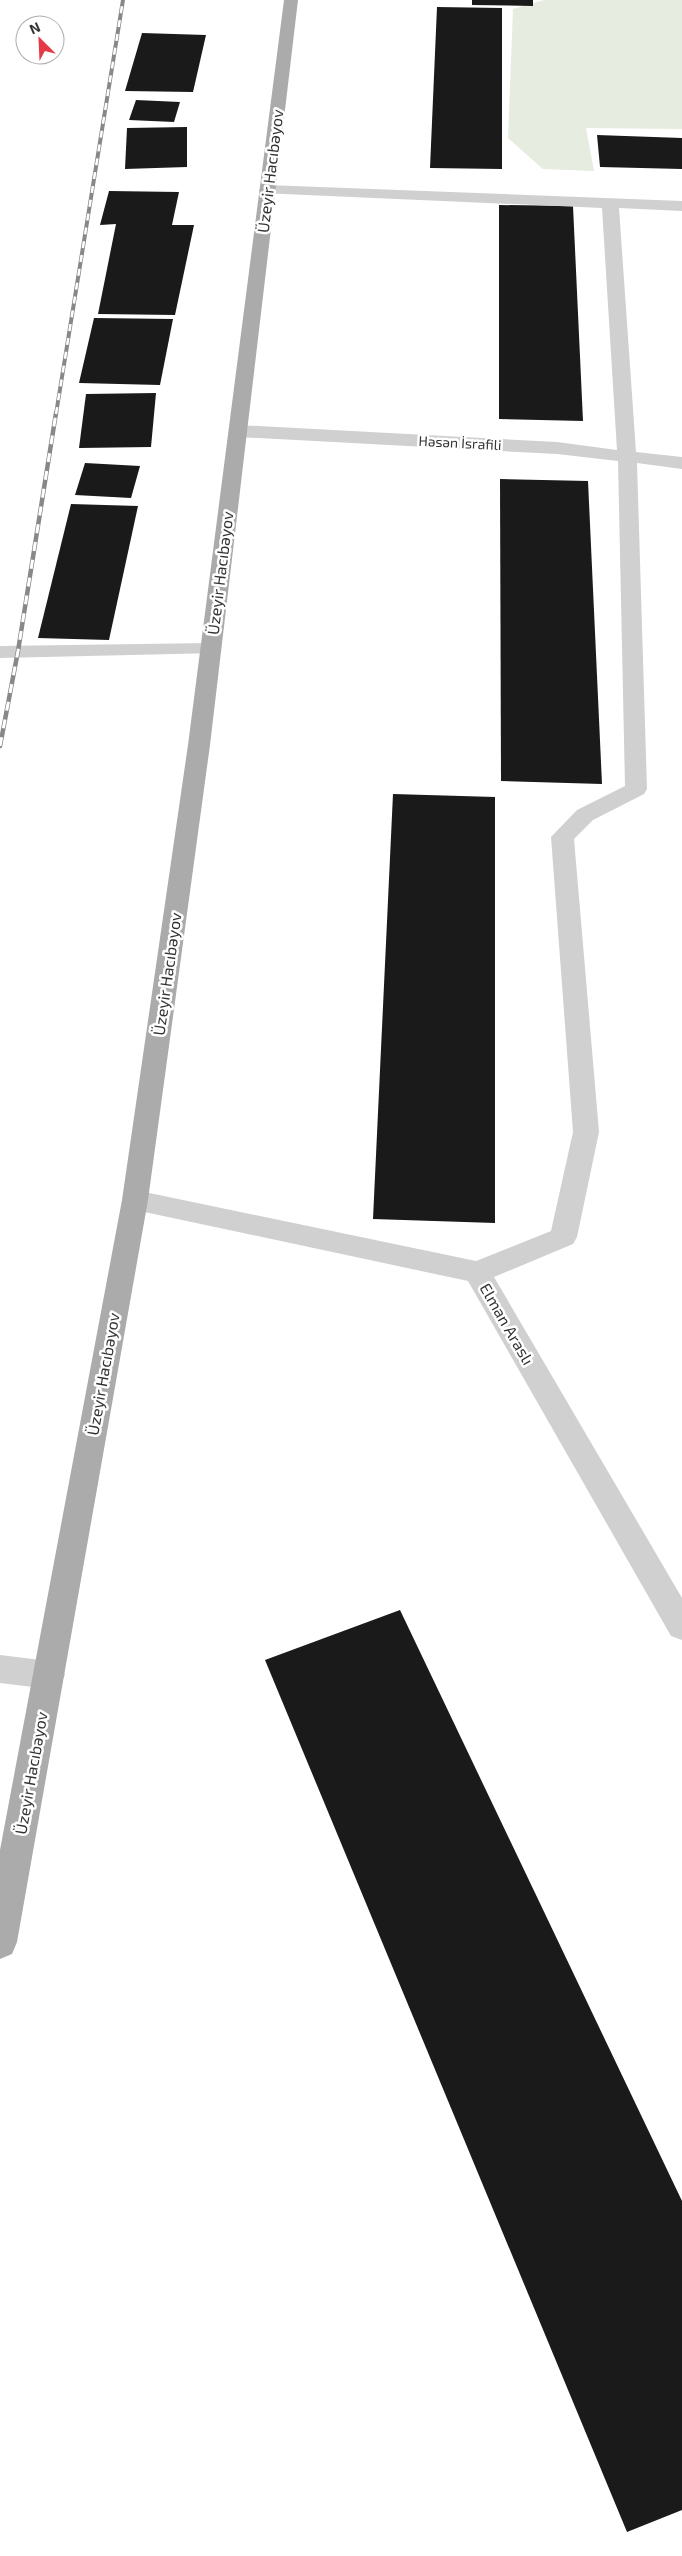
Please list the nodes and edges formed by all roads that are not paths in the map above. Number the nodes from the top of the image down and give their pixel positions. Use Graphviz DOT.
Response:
graph roads {
  1 [pos="291,0"];
  2 [pos="268,190"];
  3 [pos="610,204"];
  4 [pos="682,206"];
  5 [pos="238,431"];
  6 [pos="626,456"];
  7 [pos="682,463"];
  8 [pos="211,649"];
  9 [pos="0,652"];
  10 [pos="135,1200"];
  11 [pos="477,1272"];
  12 [pos="682,1626"];
  13 [pos="0,1669"];
  14 [pos="49,1675"];
  15 [pos="0,1942"];
  1 -- 2 [label="main road, Üzeyir Hacıbəyov"];
  2 -- 3 [label="street"];
  2 -- 5 [label="main road, Üzeyir Hacıbəyov"];
  3 -- 4 [label="street"];
  3 -- 6 [label="street"];
  5 -- 6 [label="street, Həsən İsrafili"];
  5 -- 8 [label="main road, Üzeyir Hacıbəyov"];
  6 -- 7 [label="street, Həsən İsrafili"];
  6 -- 11 [label="street"];
  8 -- 9 [label="street"];
  8 -- 10 [label="main road, Üzeyir Hacıbəyov"];
  10 -- 11 [label="street, Elman Araslı"];
  10 -- 14 [label="main road, Üzeyir Hacıbəyov"];
  11 -- 12 [label="street, Elman Araslı"];
  13 -- 14 [label="street"];
  14 -- 15 [label="main road, Üzeyir Hacıbəyov"];
}
